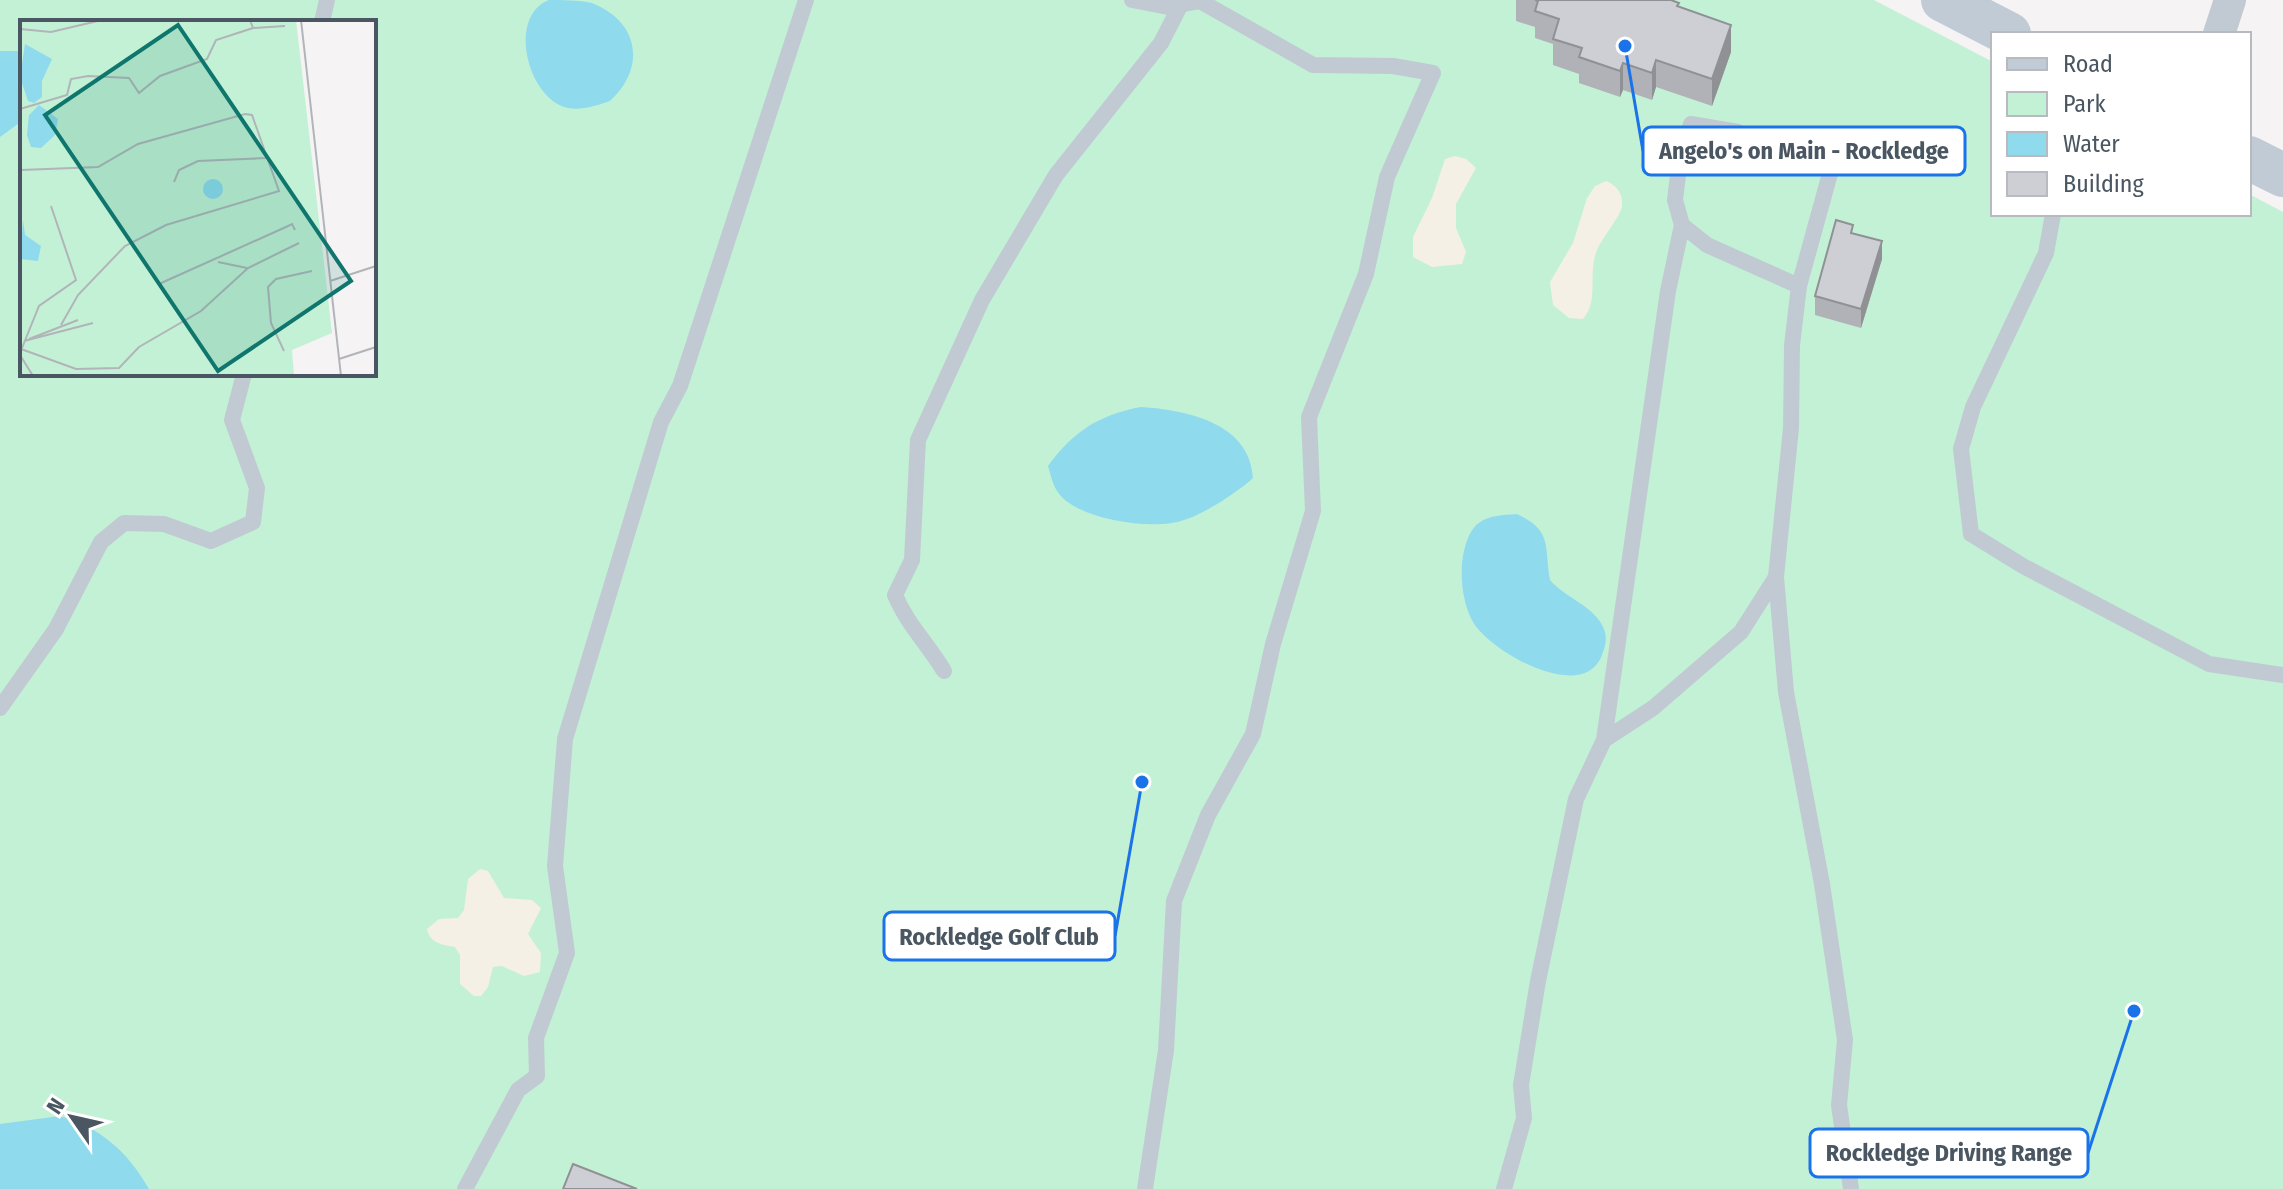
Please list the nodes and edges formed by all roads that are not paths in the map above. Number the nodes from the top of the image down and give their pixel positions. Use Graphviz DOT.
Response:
graph roads {
  1 [pos="327,0"];
  2 [pos="806,0"];
  3 [pos="1132,0"];
  4 [pos="1943,0"];
  5 [pos="2230,0"];
  6 [pos="1181,4"];
  7 [pos="322,20"];
  8 [pos="2005,32"];
  9 [pos="2220,32"];
  10 [pos="1738,132"];
  11 [pos="1834,159"];
  12 [pos="2251,159"];
  13 [pos="2283,175"];
  14 [pos="2053,216"];
  15 [pos="1682,225"];
  16 [pos="1799,286"];
  17 [pos="243,376"];
  18 [pos="1776,577"];
  19 [pos="944,671"];
  20 [pos="2283,675"];
  21 [pos="0,708"];
  22 [pos="1604,740"];
  23 [pos="465,1189"];
  24 [pos="1145,1189"];
  25 [pos="1504,1189"];
  26 [pos="1851,1189"];
  1 -- 7 [label="lane"];
  2 -- 23 [label="lane"];
  3 -- 6 [label="lane"];
  4 -- 8 [label="main road"];
  5 -- 9 [label="street"];
  6 -- 19 [label="lane"];
  6 -- 24 [label="lane"];
  10 -- 15 [label="lane"];
  11 -- 16 [label="lane"];
  12 -- 13 [label="main road"];
  14 -- 20 [label="lane"];
  15 -- 16 [label="lane"];
  15 -- 22 [label="lane"];
  16 -- 18 [label="lane"];
  17 -- 21 [label="lane"];
  18 -- 22 [label="lane"];
  18 -- 26 [label="lane"];
  22 -- 25 [label="lane"];
}
